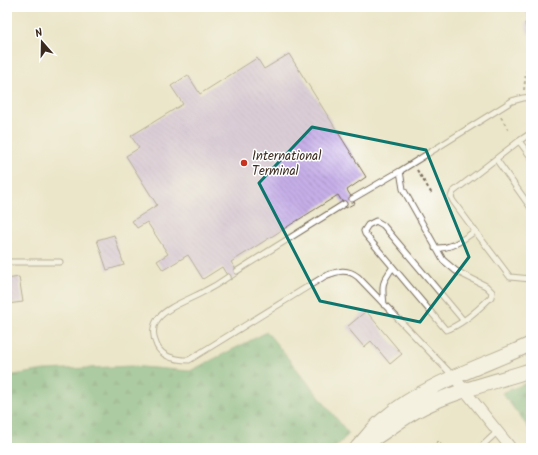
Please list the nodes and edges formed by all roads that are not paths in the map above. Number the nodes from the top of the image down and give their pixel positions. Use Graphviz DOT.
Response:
graph roads {
  1 [pos="531,98"];
  2 [pos="531,133"];
  3 [pos="519,141"];
  4 [pos="531,157"];
  5 [pos="496,159"];
  6 [pos="400,171"];
  7 [pos="352,199"];
  8 [pos="344,204"];
  9 [pos="531,208"];
  10 [pos="475,231"];
  11 [pos="435,248"];
  12 [pos="7,262"];
  13 [pos="60,262"];
  14 [pos="393,267"];
  15 [pos="238,271"];
  16 [pos="228,277"];
  17 [pos="531,279"];
  18 [pos="384,305"];
  19 [pos="463,320"];
  20 [pos="531,344"];
  21 [pos="531,370"];
  22 [pos="454,377"];
  23 [pos="465,390"];
  24 [pos="498,431"];
  25 [pos="358,448"];
  26 [pos="480,448"];
  27 [pos="511,448"];
  1 -- 6 [label="lane"];
  2 -- 3 [label="lane"];
  3 -- 4 [label="lane"];
  3 -- 5 [label="lane"];
  5 -- 9 [label="lane"];
  5 -- 10 [label="lane"];
  6 -- 7 [label="lane"];
  6 -- 11 [label="lane"];
  8 -- 15 [label="lane"];
  10 -- 11 [label="lane"];
  10 -- 17 [label="lane"];
  11 -- 19 [label="lane"];
  12 -- 13 [label="lane"];
  14 -- 18 [label="lane"];
  14 -- 19 [label="lane"];
  14 -- 19 [label="lane"];
  16 -- 18 [label="lane"];
  18 -- 22 [label="lane"];
  20 -- 22 [label="street"];
  21 -- 23 [label="street"];
  22 -- 23 [label="street"];
  22 -- 25 [label="street"];
  23 -- 24 [label="street"];
  23 -- 25 [label="street"];
  24 -- 26 [label="lane"];
  24 -- 27 [label="street"];
}
